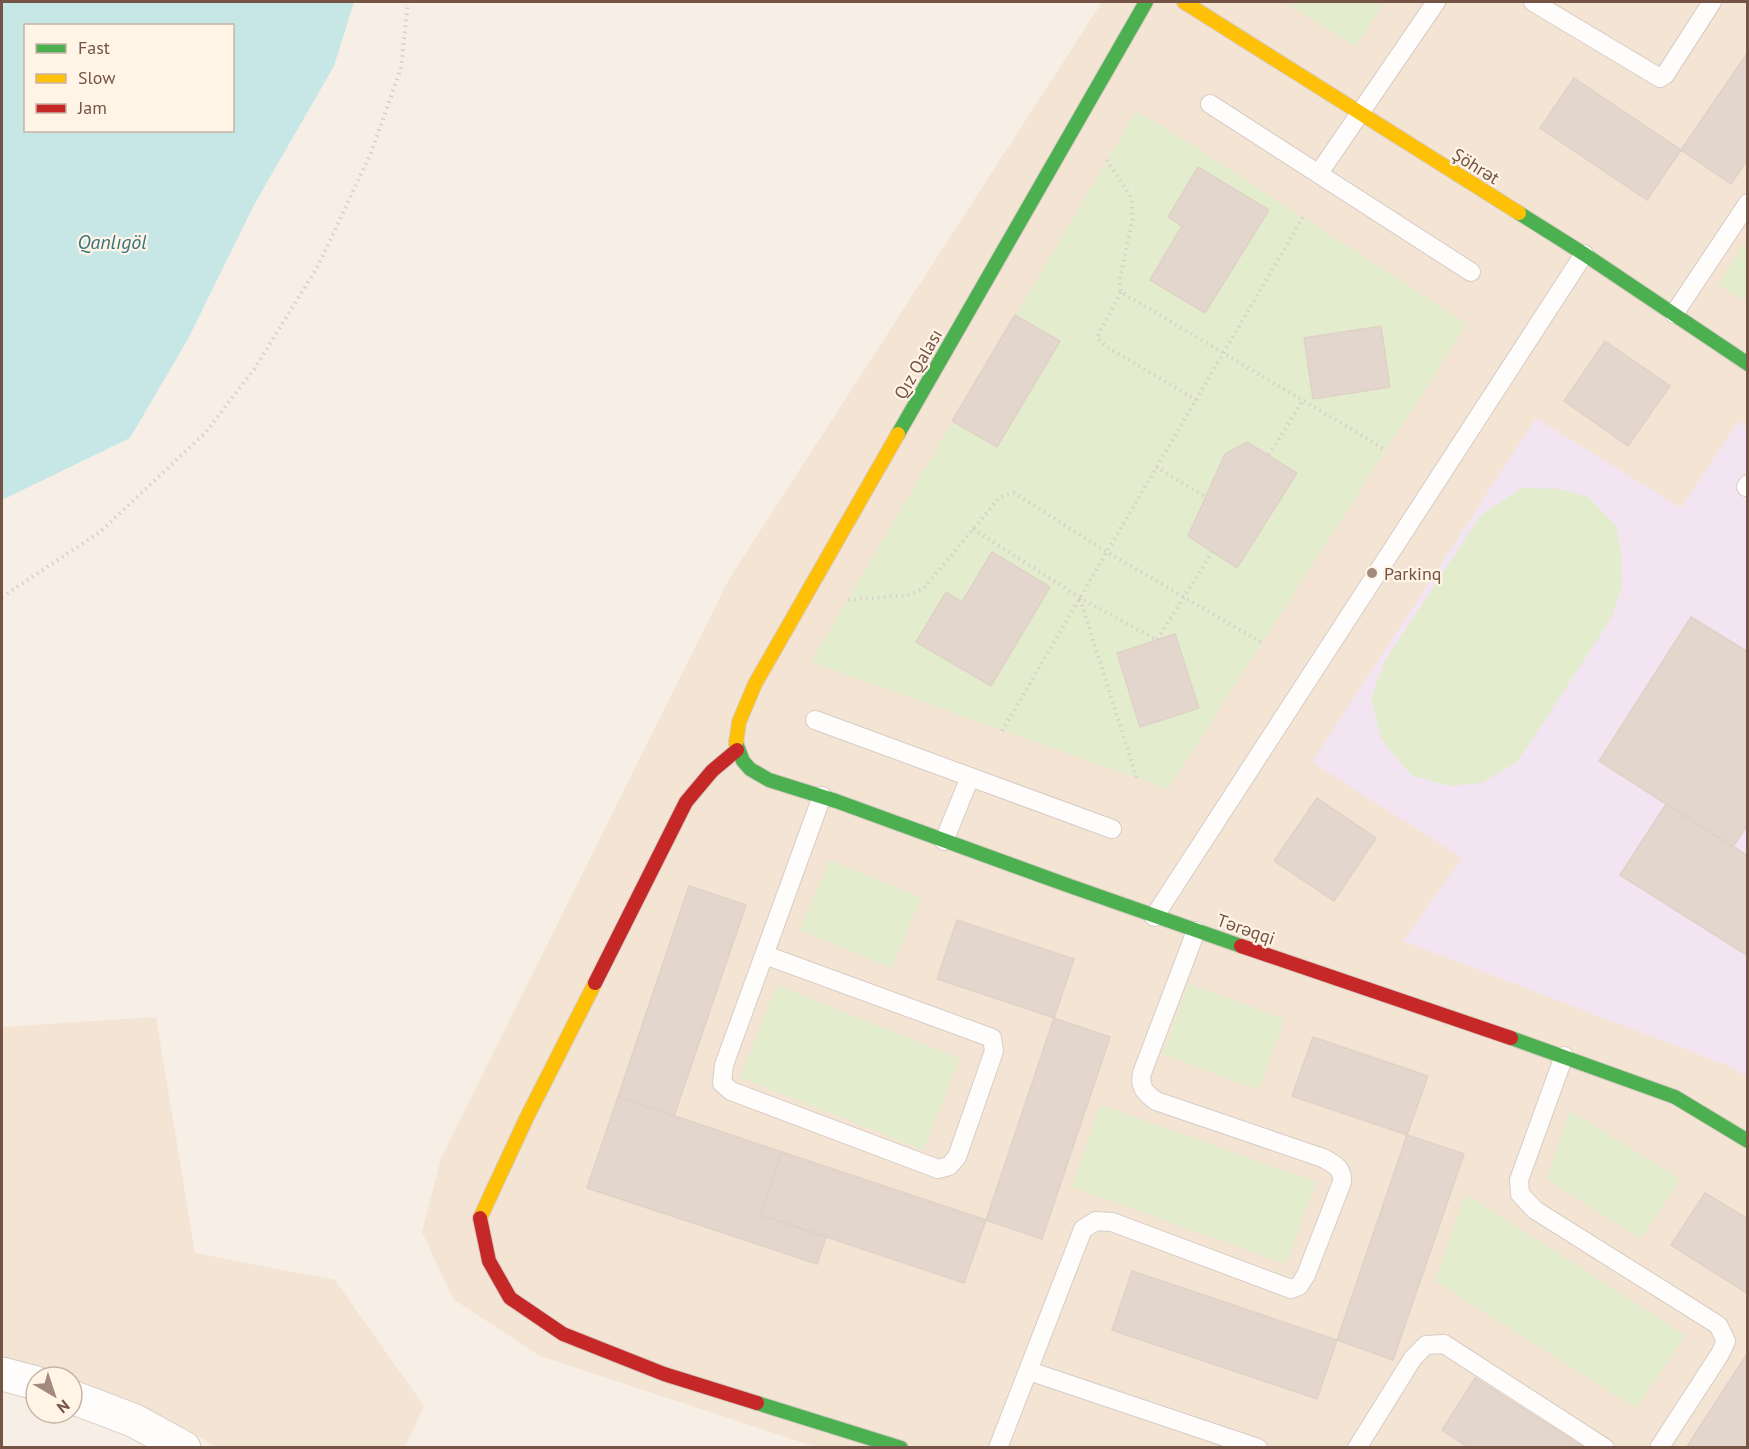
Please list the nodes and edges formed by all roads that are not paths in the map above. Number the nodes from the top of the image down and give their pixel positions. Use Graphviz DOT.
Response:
graph roads {
  1 [pos="1146,2"];
  2 [pos="1184,2"];
  3 [pos="1436,2"];
  4 [pos="1533,2"];
  5 [pos="1712,2"];
  6 [pos="1210,104"];
  7 [pos="1360,114"];
  8 [pos="1319,173"];
  9 [pos="1748,203"];
  10 [pos="1584,254"];
  11 [pos="1471,272"];
  12 [pos="1674,314"];
  13 [pos="1748,364"];
  14 [pos="814,720"];
  15 [pos="737,750"];
  16 [pos="970,777"];
  17 [pos="822,796"];
  18 [pos="1112,829"];
  19 [pos="944,842"];
  20 [pos="1154,917"];
  21 [pos="1196,932"];
  22 [pos="765,955"];
  23 [pos="1564,1056"];
  24 [pos="1748,1141"];
  25 [pos="1029,1371"];
  26 [pos="2,1374"];
  27 [pos="24,1380"];
  28 [pos="84,1402"];
  29 [pos="184,1448"];
  30 [pos="901,1448"];
  31 [pos="998,1448"];
  32 [pos="1258,1448"];
  33 [pos="1357,1448"];
  34 [pos="1605,1448"];
  35 [pos="1659,1448"];
  1 -- 15 [label="street, Qız Qalası"];
  2 -- 7 [label="street, Şöhrət"];
  3 -- 7 [label="lane"];
  4 -- 5 [label="lane"];
  6 -- 8 [label="lane"];
  7 -- 8 [label="lane"];
  7 -- 10 [label="street, Şöhrət"];
  8 -- 11 [label="lane"];
  9 -- 12 [label="lane"];
  10 -- 12 [label="street, Şöhrət"];
  10 -- 20 [label="lane"];
  12 -- 13 [label="street, Şöhrət"];
  14 -- 16 [label="lane"];
  15 -- 17 [label="street, Tərəqqi"];
  15 -- 30 [label="street"];
  16 -- 18 [label="lane"];
  16 -- 19 [label="lane"];
  17 -- 19 [label="street, Tərəqqi"];
  17 -- 22 [label="lane"];
  19 -- 20 [label="street, Tərəqqi"];
  20 -- 21 [label="street, Tərəqqi"];
  21 -- 23 [label="street, Tərəqqi"];
  21 -- 25 [label="lane"];
  22 -- 22 [label="lane"];
  23 -- 24 [label="street, Tərəqqi"];
  23 -- 35 [label="lane"];
  25 -- 31 [label="lane"];
  25 -- 32 [label="lane"];
  26 -- 27 [label="street"];
  28 -- 29 [label="street"];
  33 -- 34 [label="lane"];
}
